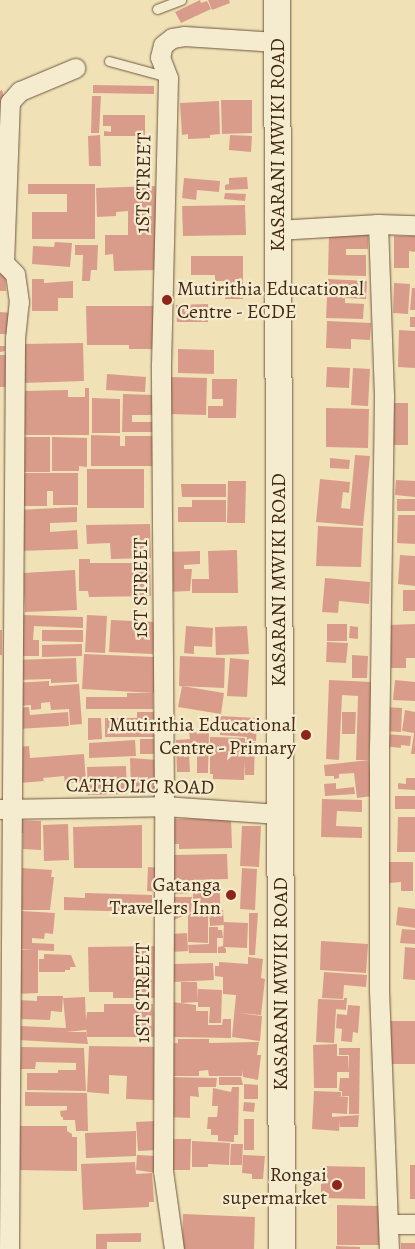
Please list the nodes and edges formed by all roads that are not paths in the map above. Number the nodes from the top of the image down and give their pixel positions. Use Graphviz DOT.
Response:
graph roads {
  1 [pos="181,0"];
  2 [pos="277,0"];
  3 [pos="156,9"];
  4 [pos="277,42"];
  5 [pos="109,61"];
  6 [pos="75,68"];
  7 [pos="168,78"];
  8 [pos="378,224"];
  9 [pos="415,225"];
  10 [pos="277,230"];
  11 [pos="164,806"];
  12 [pos="5,809"];
  13 [pos="279,814"];
  14 [pos="389,1224"];
  15 [pos="415,1224"];
  16 [pos="9,1249"];
  17 [pos="174,1249"];
  18 [pos="282,1249"];
  19 [pos="389,1249"];
  1 -- 3 [label="lane"];
  2 -- 4 [label="main road, KASARANI MWIKI ROAD"];
  4 -- 7 [label="street, 1ST STREET"];
  4 -- 10 [label="main road, KASARANI MWIKI ROAD"];
  5 -- 7 [label="lane"];
  6 -- 12 [label="street"];
  7 -- 11 [label="street, 1ST STREET"];
  8 -- 9 [label="street"];
  8 -- 10 [label="street"];
  8 -- 14 [label="street"];
  10 -- 13 [label="main road, KASARANI MWIKI ROAD"];
  11 -- 12 [label="street, CATHOLIC ROAD"];
  11 -- 13 [label="street, CATHOLIC ROAD"];
  11 -- 17 [label="street, 1ST STREET"];
  12 -- 16 [label="street"];
  13 -- 18 [label="main road, KASARANI MWIKI ROAD"];
  14 -- 15 [label="street"];
  14 -- 19 [label="street"];
}
